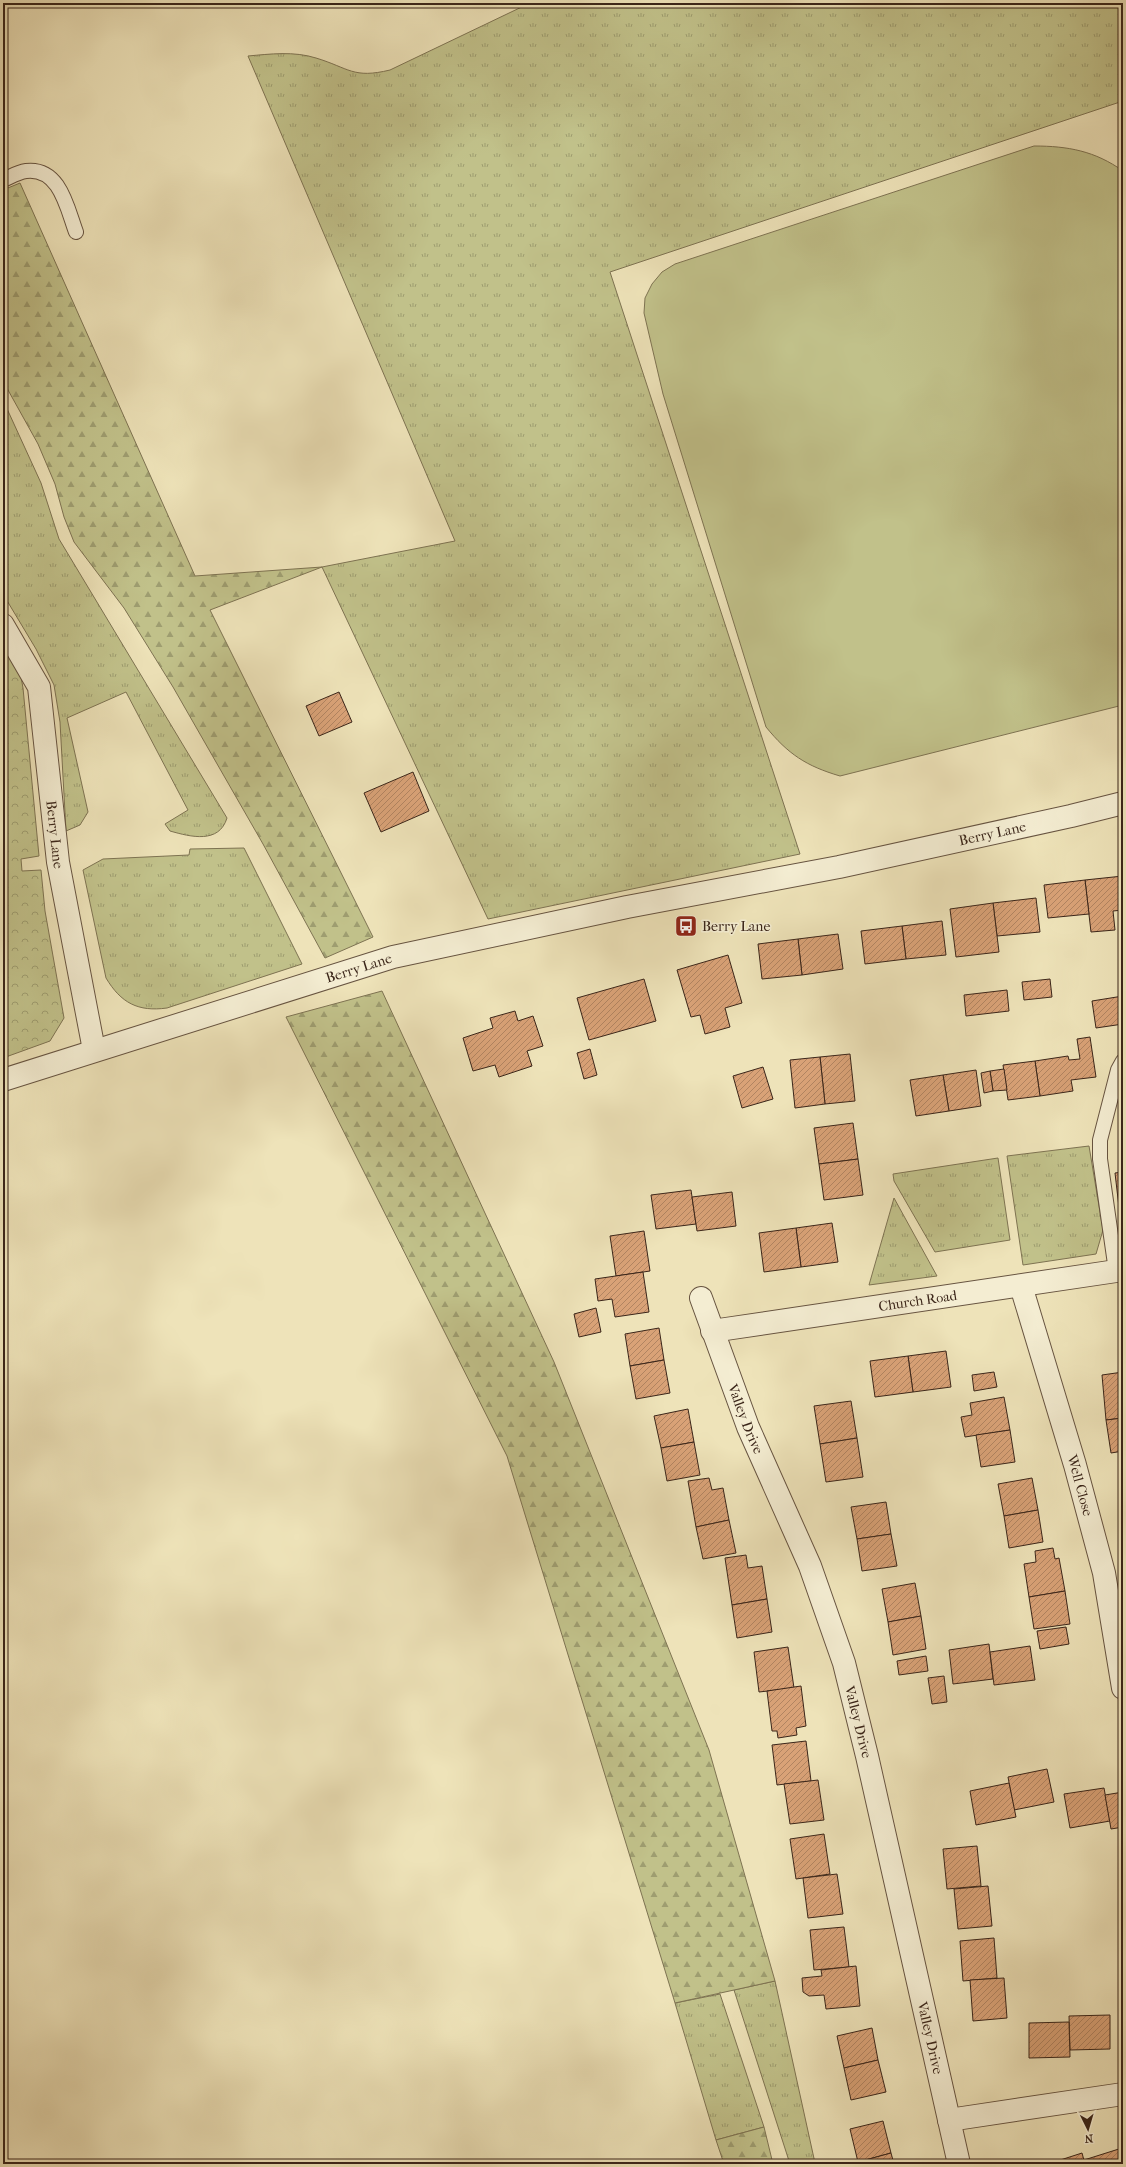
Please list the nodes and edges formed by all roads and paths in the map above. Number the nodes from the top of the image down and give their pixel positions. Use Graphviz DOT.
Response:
graph roads {
  1 [pos="3,180"];
  2 [pos="76,232"];
  3 [pos="3,625"];
  4 [pos="1123,803"];
  5 [pos="94,1050"];
  6 [pos="1123,1061"];
  7 [pos="3,1080"];
  8 [pos="1120,1271"];
  9 [pos="1021,1286"];
  10 [pos="701,1298"];
  11 [pos="712,1331"];
  12 [pos="1123,1688"];
  13 [pos="1123,2094"];
  14 [pos="949,2120"];
  15 [pos="959,2164"];
  1 -- 2 [label="lane"];
  3 -- 5 [label="street, Berry Lane"];
  4 -- 5 [label="street, Berry Lane"];
  5 -- 7 [label="street, Berry Lane"];
  6 -- 8 [label="lane"];
  8 -- 9 [label="street, Church Road"];
  9 -- 11 [label="street, Church Road"];
  9 -- 12 [label="street, Well Close"];
  10 -- 11 [label="street, Valley Drive"];
  11 -- 14 [label="street, Valley Drive"];
  13 -- 14 [label="street"];
  14 -- 15 [label="street, Valley Drive"];
}
